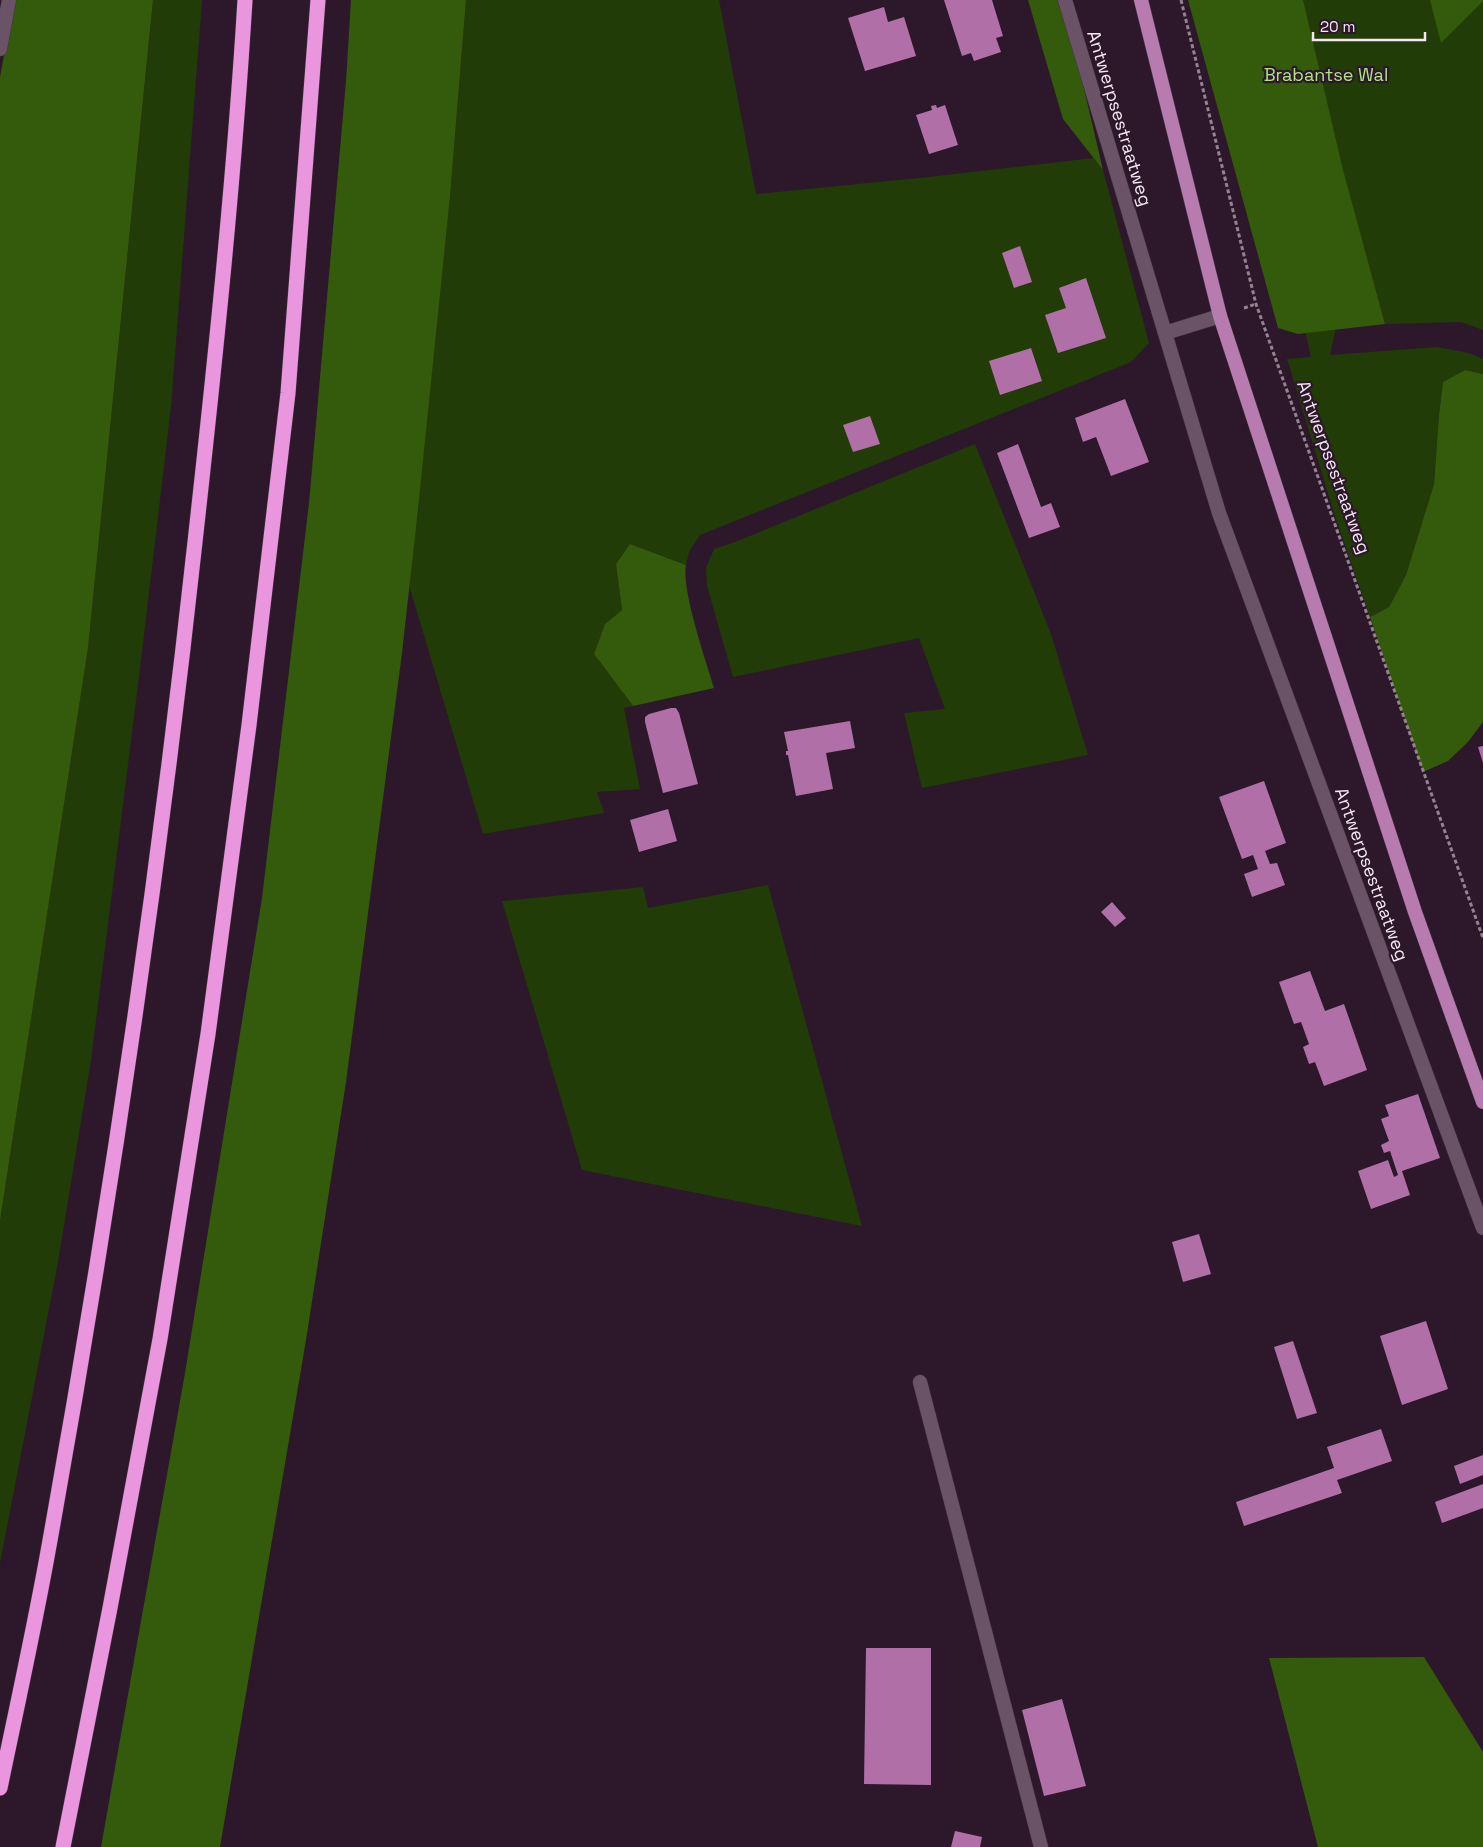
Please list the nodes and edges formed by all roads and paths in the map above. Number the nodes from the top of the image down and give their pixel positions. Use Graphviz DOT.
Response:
graph roads {
  1 [pos="8,0"];
  2 [pos="245,0"];
  3 [pos="318,0"];
  4 [pos="1065,0"];
  5 [pos="1141,0"];
  6 [pos="1181,0"];
  7 [pos="0,49"];
  8 [pos="1220,316"];
  9 [pos="1165,333"];
  10 [pos="1483,938"];
  11 [pos="1483,1102"];
  12 [pos="1483,1228"];
  13 [pos="920,1382"];
  14 [pos="0,1788"];
  15 [pos="63,1847"];
  16 [pos="1041,1847"];
  1 -- 7 [label="street"];
  2 -- 14 [label="highway"];
  3 -- 15 [label="highway"];
  4 -- 9 [label="street, Antwerpsestraatweg"];
  5 -- 8 [label="main road, Antwerpsestraatweg"];
  6 -- 10 [label="path, Antwerpsestraatweg"];
  8 -- 9 [label="street"];
  8 -- 11 [label="main road, Antwerpsestraatweg"];
  9 -- 12 [label="street, Antwerpsestraatweg"];
  13 -- 16 [label="street"];
}
